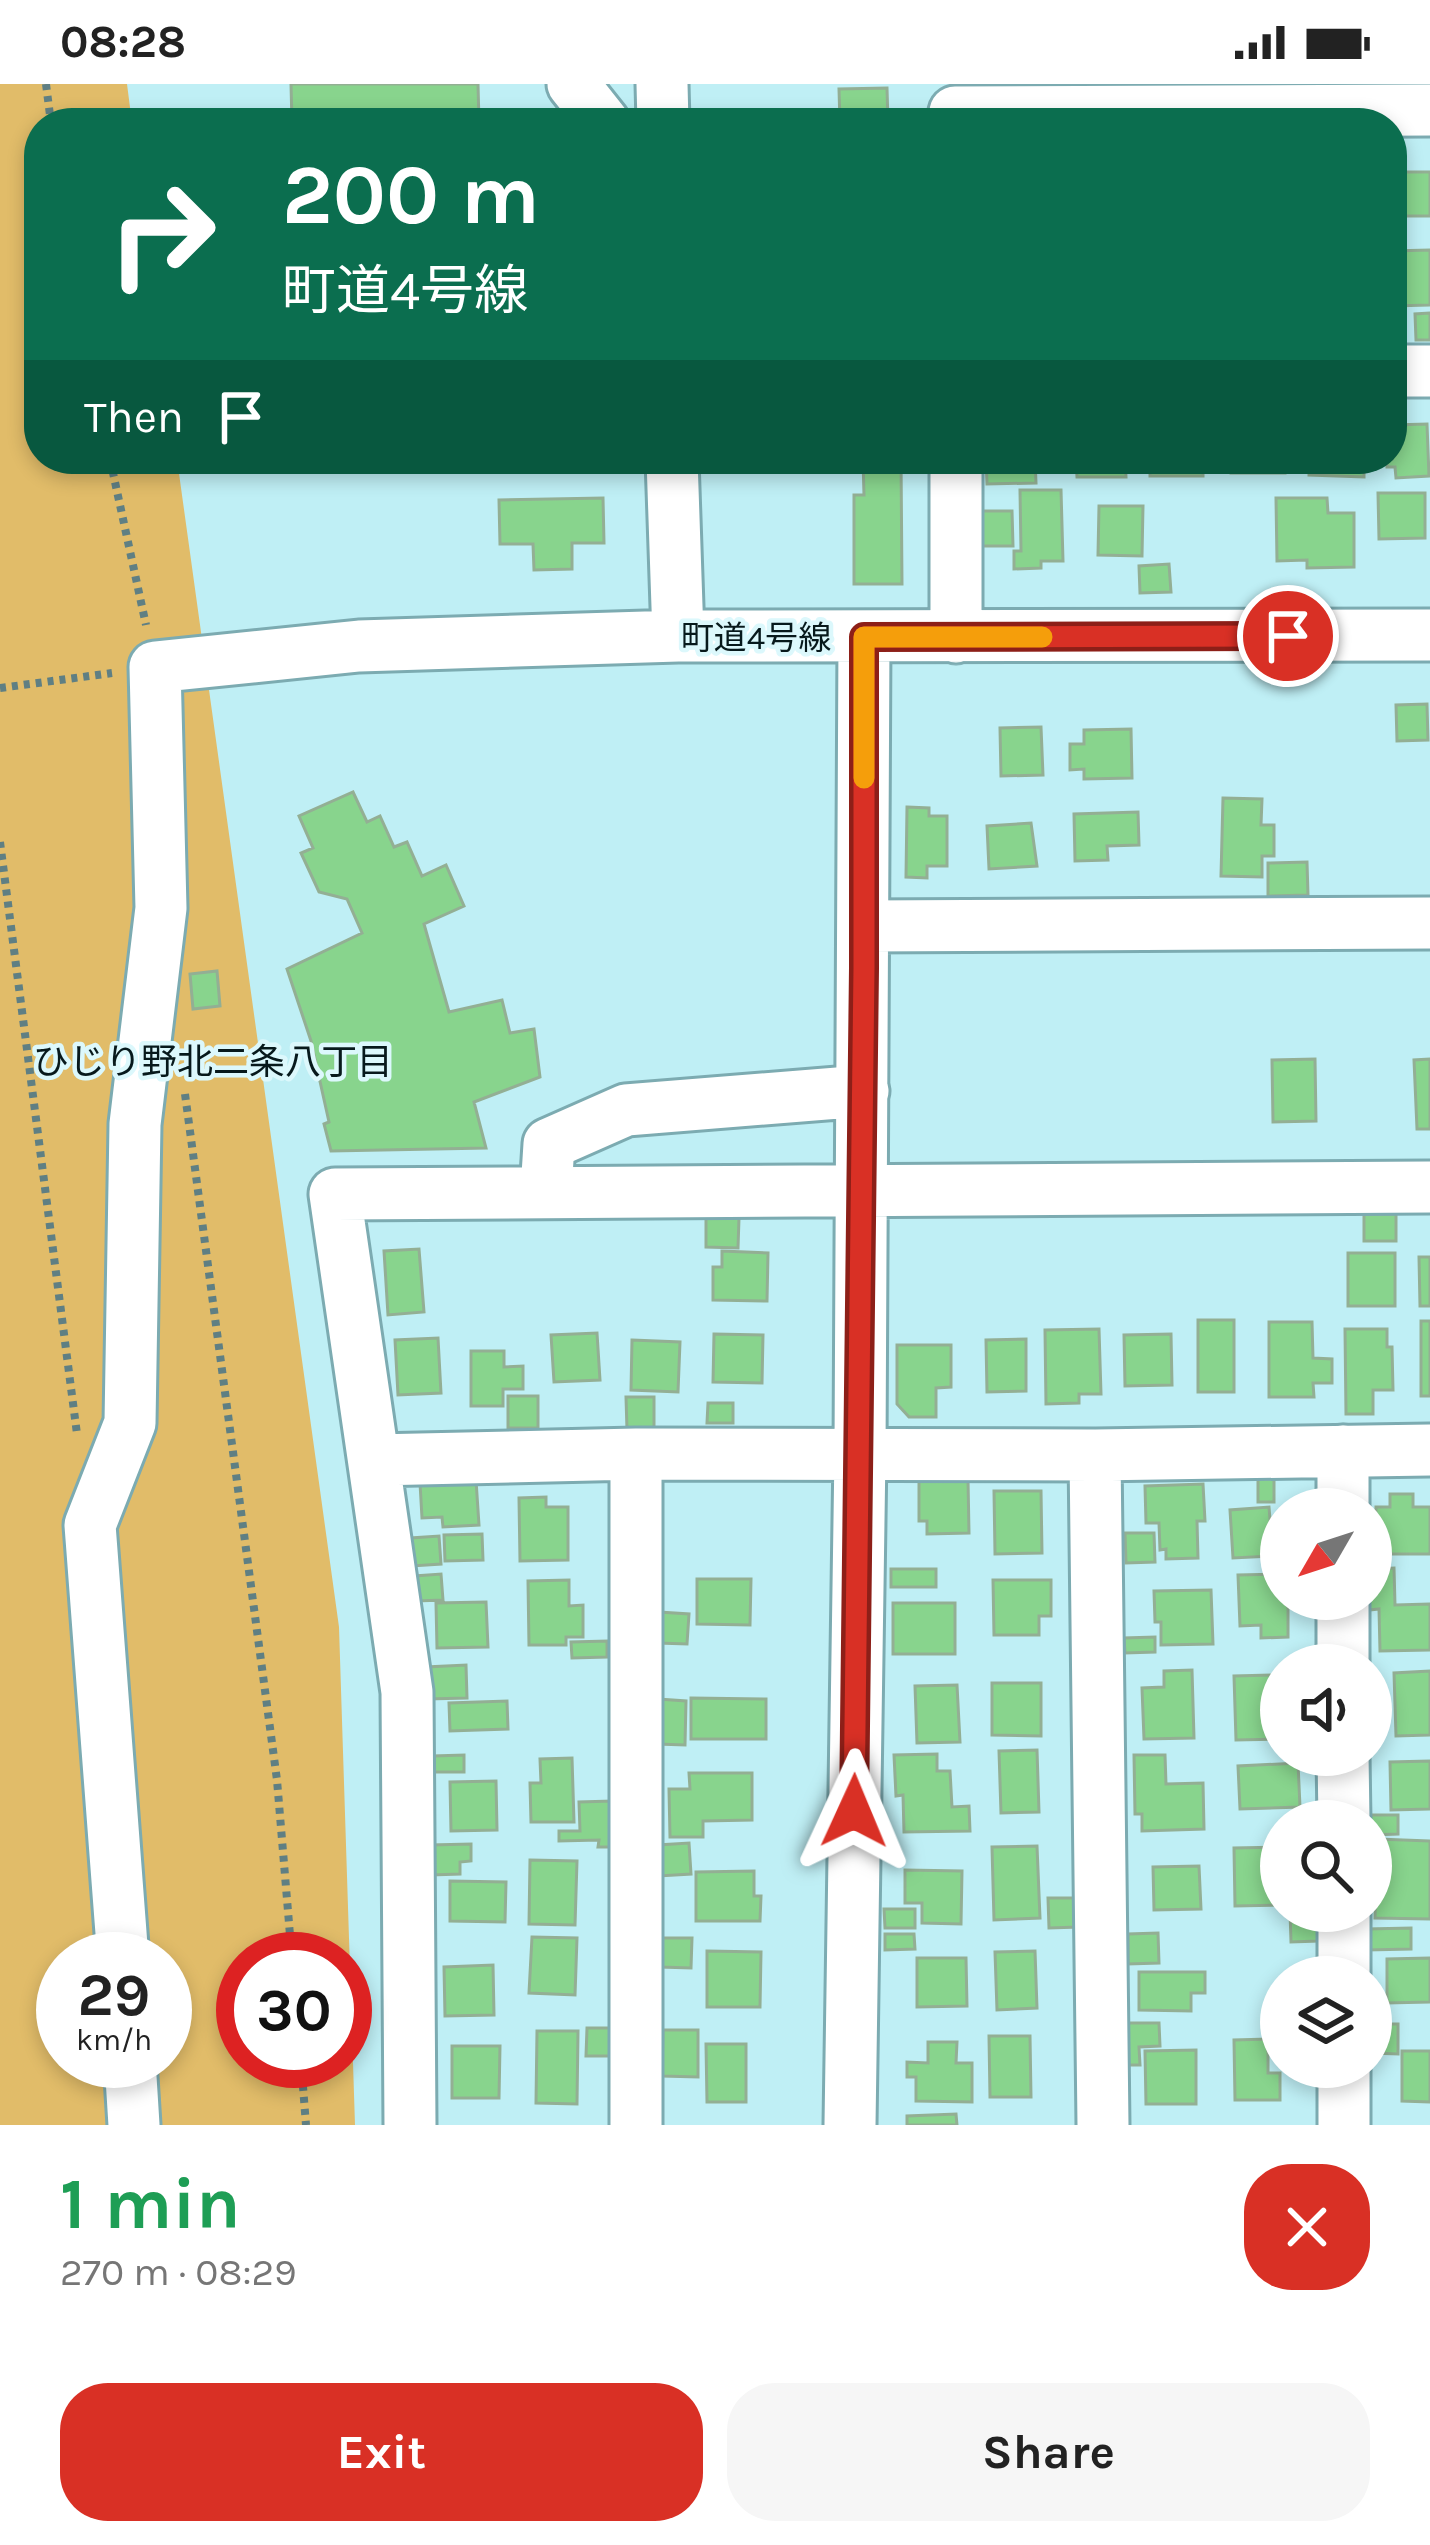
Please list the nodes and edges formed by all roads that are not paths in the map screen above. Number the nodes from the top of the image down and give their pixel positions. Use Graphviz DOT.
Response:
graph roads {
  1 [pos="573,84"];
  2 [pos="955,106"];
  3 [pos="592,108"];
  4 [pos="1192,108"];
  5 [pos="672,474"];
  6 [pos="956,474"];
  7 [pos="1430,635"];
  8 [pos="677,636"];
  9 [pos="864,637"];
  10 [pos="956,637"];
  11 [pos="1430,923"];
  12 [pos="864,926"];
  13 [pos="863,1091"];
  14 [pos="1430,1186"];
  15 [pos="862,1190"];
  16 [pos="546,1191"];
  17 [pos="1430,1450"];
  18 [pos="1343,1451"];
  19 [pos="860,1453"];
  20 [pos="636,1454"];
  21 [pos="1095,1455"];
  22 [pos="374,1460"];
  23 [pos="1343,1488"];
  24 [pos="121,1932"];
  25 [pos="132,2088"];
  26 [pos="1344,2088"];
  27 [pos="134,2125"];
  28 [pos="410,2125"];
  29 [pos="636,2125"];
  30 [pos="850,2125"];
  31 [pos="1102,2125"];
  32 [pos="1344,2125"];
  1 -- 3 [label="street"];
  2 -- 4 [label="street"];
  5 -- 8 [label="street"];
  6 -- 10 [label="street"];
  7 -- 10 [label="street, 町道4号線"];
  8 -- 9 [label="street, 町道4号線"];
  8 -- 24 [label="street, 町道4号線"];
  9 -- 10 [label="street, 町道4号線"];
  9 -- 12 [label="street"];
  11 -- 12 [label="street"];
  12 -- 13 [label="street"];
  13 -- 15 [label="street"];
  13 -- 16 [label="street"];
  14 -- 15 [label="street"];
  15 -- 16 [label="street"];
  15 -- 19 [label="street"];
  16 -- 22 [label="street"];
  17 -- 18 [label="street"];
  18 -- 21 [label="street"];
  18 -- 23 [label="street"];
  19 -- 20 [label="street"];
  19 -- 21 [label="street"];
  19 -- 30 [label="street"];
  20 -- 22 [label="street"];
  20 -- 29 [label="street"];
  21 -- 31 [label="street"];
  22 -- 28 [label="street"];
  25 -- 27 [label="street"];
  26 -- 32 [label="street"];
}
